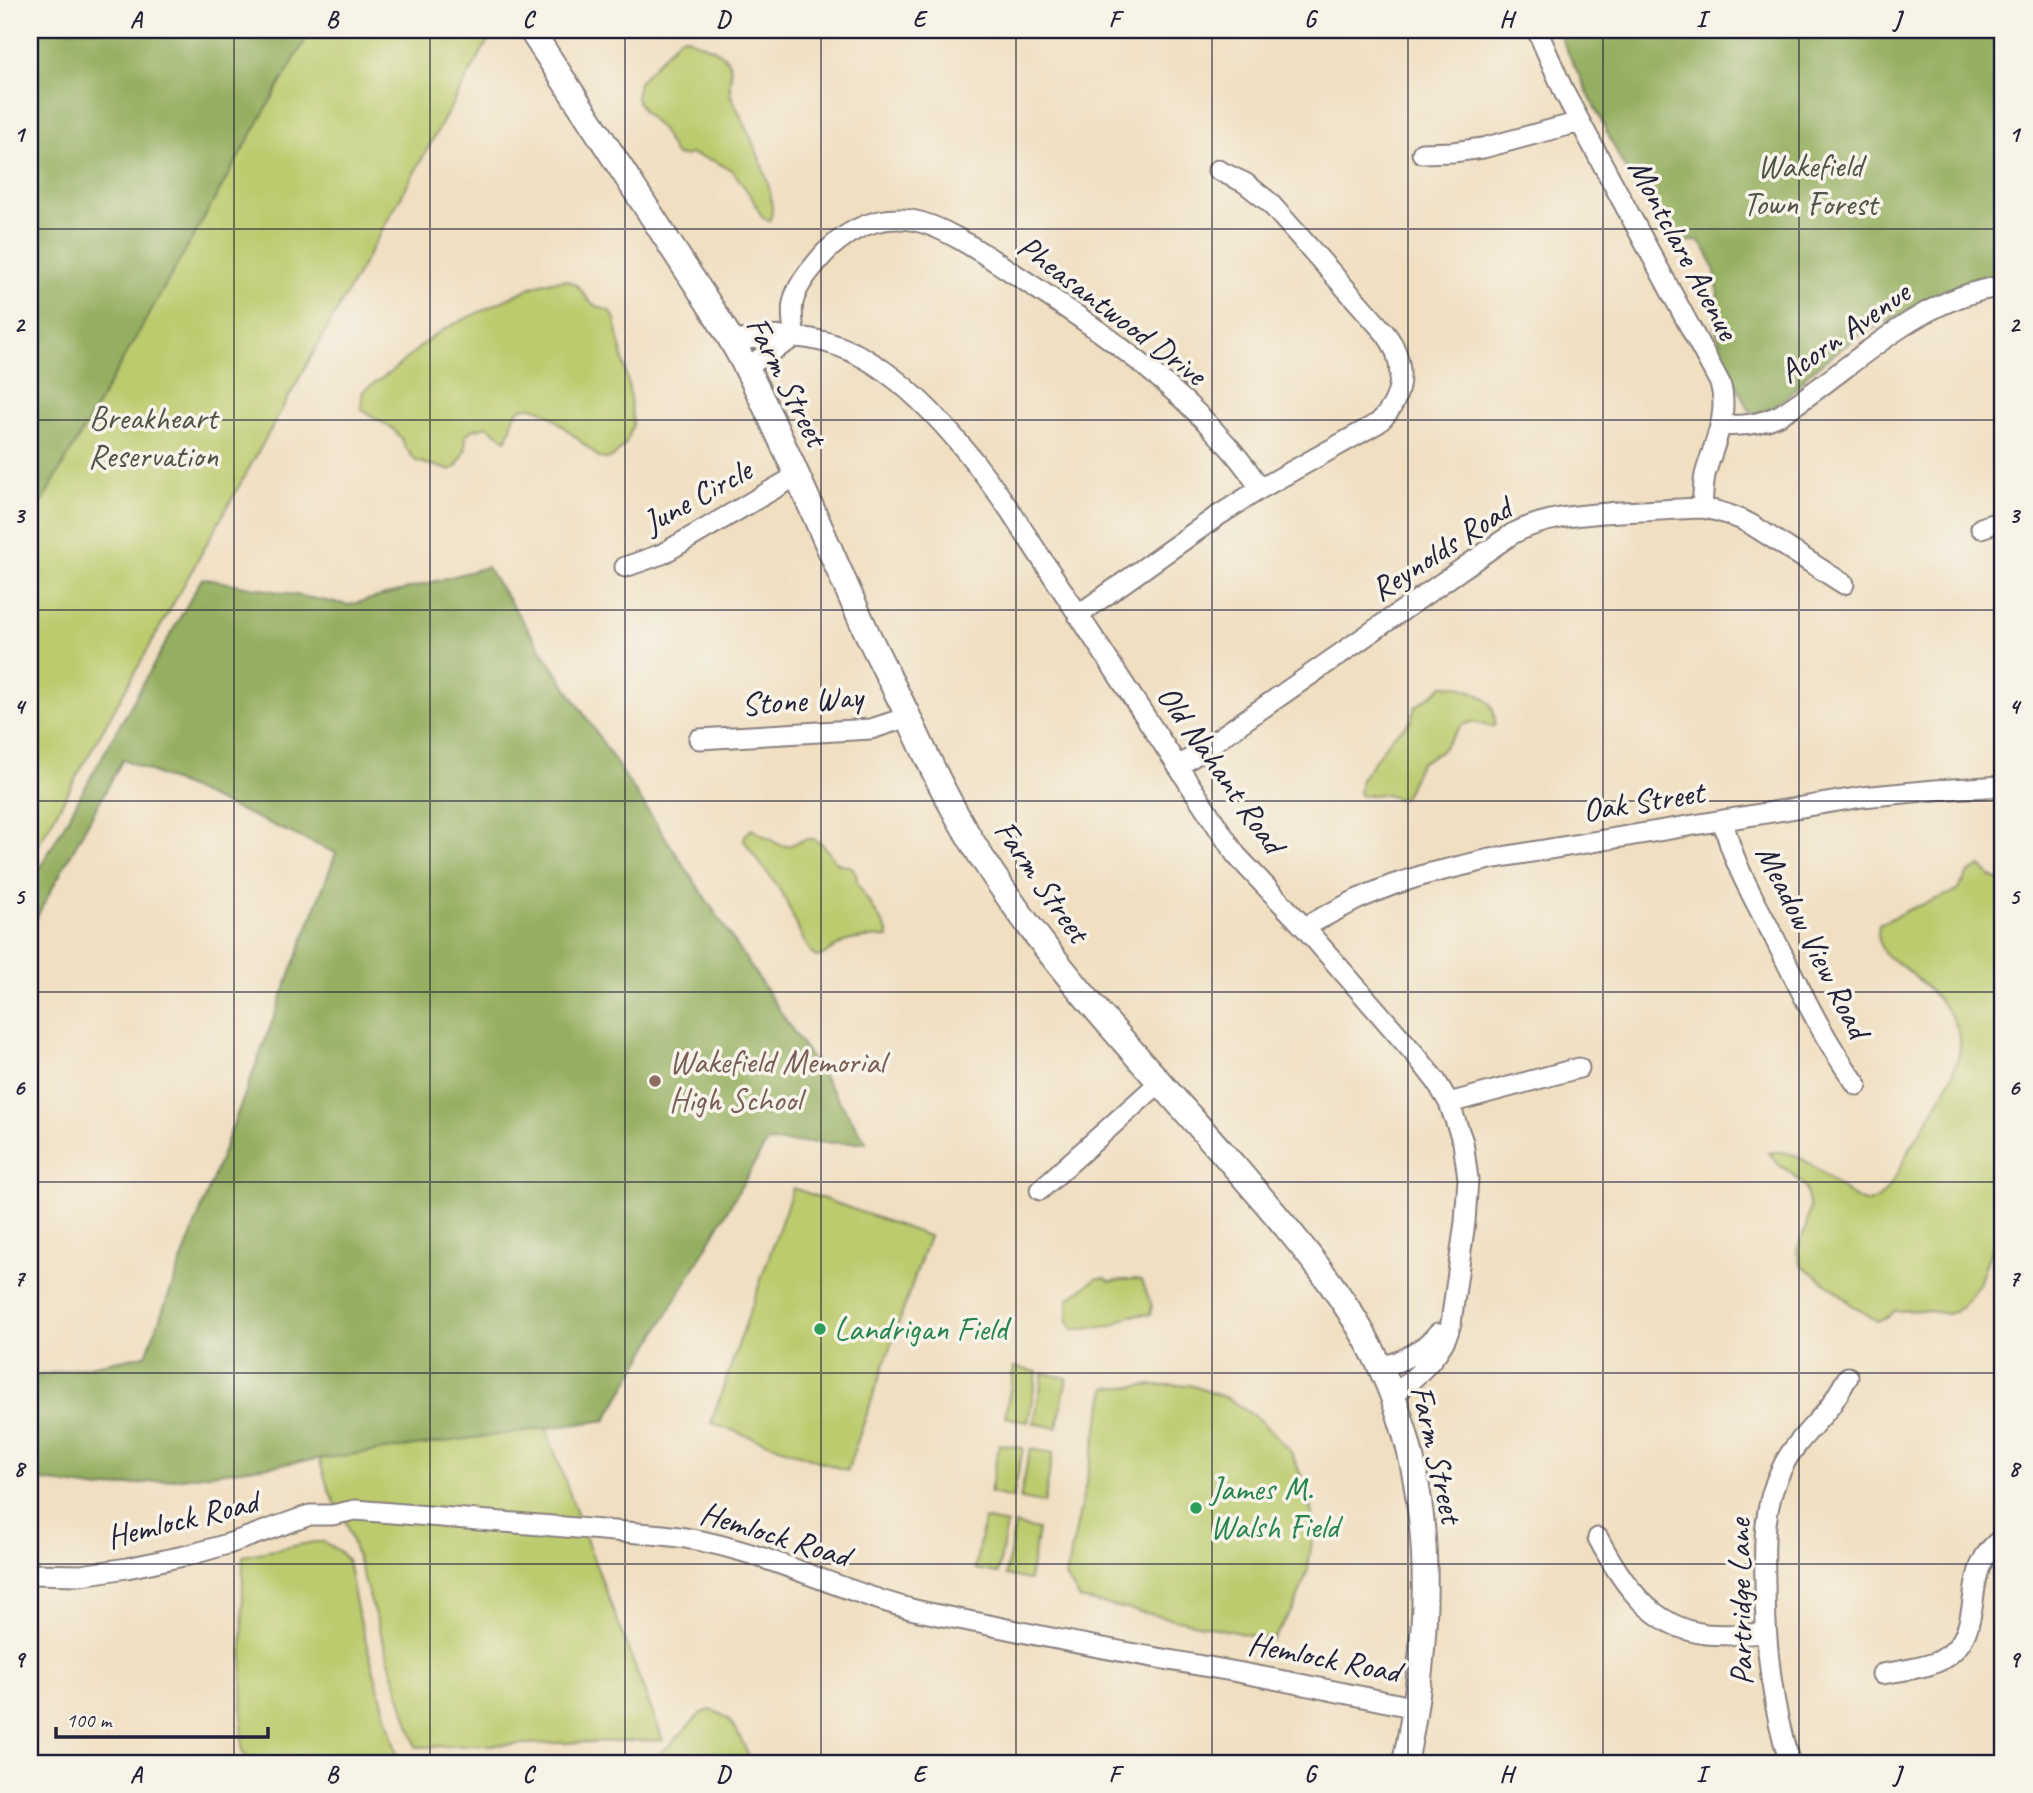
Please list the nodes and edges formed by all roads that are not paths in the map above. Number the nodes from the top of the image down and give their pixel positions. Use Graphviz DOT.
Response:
graph roads {
  1 [pos="531,30"];
  2 [pos="1537,30"];
  3 [pos="1580,122"];
  4 [pos="1422,152"];
  5 [pos="1218,170"];
  6 [pos="2003,286"];
  7 [pos="794,337"];
  8 [pos="732,342"];
  9 [pos="747,369"];
  10 [pos="1720,425"];
  11 [pos="797,475"];
  12 [pos="1260,489"];
  13 [pos="1702,508"];
  14 [pos="2003,520"];
  15 [pos="1981,528"];
  16 [pos="625,567"];
  17 [pos="1844,584"];
  18 [pos="1078,615"];
  19 [pos="908,717"];
  20 [pos="699,738"];
  21 [pos="1178,767"];
  22 [pos="2003,786"];
  23 [pos="1723,820"];
  24 [pos="1304,927"];
  25 [pos="1579,1068"];
  26 [pos="1160,1082"];
  27 [pos="1857,1086"];
  28 [pos="1449,1103"];
  29 [pos="1040,1190"];
  30 [pos="1452,1311"];
  31 [pos="1381,1367"];
  32 [pos="1847,1377"];
  33 [pos="1393,1396"];
  34 [pos="1598,1538"];
  35 [pos="2003,1538"];
  36 [pos="30,1574"];
  37 [pos="1765,1633"];
  38 [pos="1882,1674"];
  39 [pos="1415,1714"];
  40 [pos="1405,1763"];
  41 [pos="1425,1763"];
  42 [pos="1790,1763"];
  1 -- 8 [label="main road, Farm Street"];
  2 -- 3 [label="street, Montclare Avenue"];
  3 -- 4 [label="street"];
  3 -- 10 [label="street, Montclare Avenue"];
  5 -- 12 [label="street"];
  6 -- 10 [label="street, Acorn Avenue"];
  7 -- 8 [label="street, Old Nahant Road"];
  7 -- 9 [label="street"];
  7 -- 12 [label="street, Pheasantwood Drive"];
  7 -- 18 [label="street, Old Nahant Road"];
  8 -- 9 [label="main road, Farm Street"];
  9 -- 11 [label="main road, Farm Street"];
  10 -- 13 [label="street, Montclare Avenue"];
  11 -- 16 [label="street, June Circle"];
  11 -- 19 [label="main road, Farm Street"];
  12 -- 18 [label="street"];
  13 -- 17 [label="street, Reynolds Road"];
  13 -- 21 [label="street, Reynolds Road"];
  14 -- 15 [label="street"];
  18 -- 21 [label="street, Old Nahant Road"];
  19 -- 20 [label="street, Stone Way"];
  19 -- 26 [label="main road, Farm Street"];
  21 -- 24 [label="street, Old Nahant Road"];
  22 -- 23 [label="street, Oak Street"];
  23 -- 24 [label="street, Oak Street"];
  23 -- 27 [label="street, Meadow View Road"];
  24 -- 28 [label="street, Old Nahant Road"];
  25 -- 28 [label="street"];
  26 -- 29 [label="street"];
  26 -- 31 [label="main road, Farm Street"];
  28 -- 30 [label="street, Old Nahant Road"];
  30 -- 31 [label="street, Old Nahant Road"];
  30 -- 33 [label="street, Old Nahant Road"];
  31 -- 33 [label="main road, Farm Street"];
  32 -- 37 [label="street, Partridge Lane"];
  33 -- 39 [label="main road, Farm Street"];
  34 -- 37 [label="street"];
  35 -- 38 [label="street"];
  36 -- 39 [label="street, Hemlock Road"];
  37 -- 42 [label="street, Partridge Lane"];
  39 -- 40 [label="main road, Farm Street"];
  39 -- 41 [label="main road"];
}
